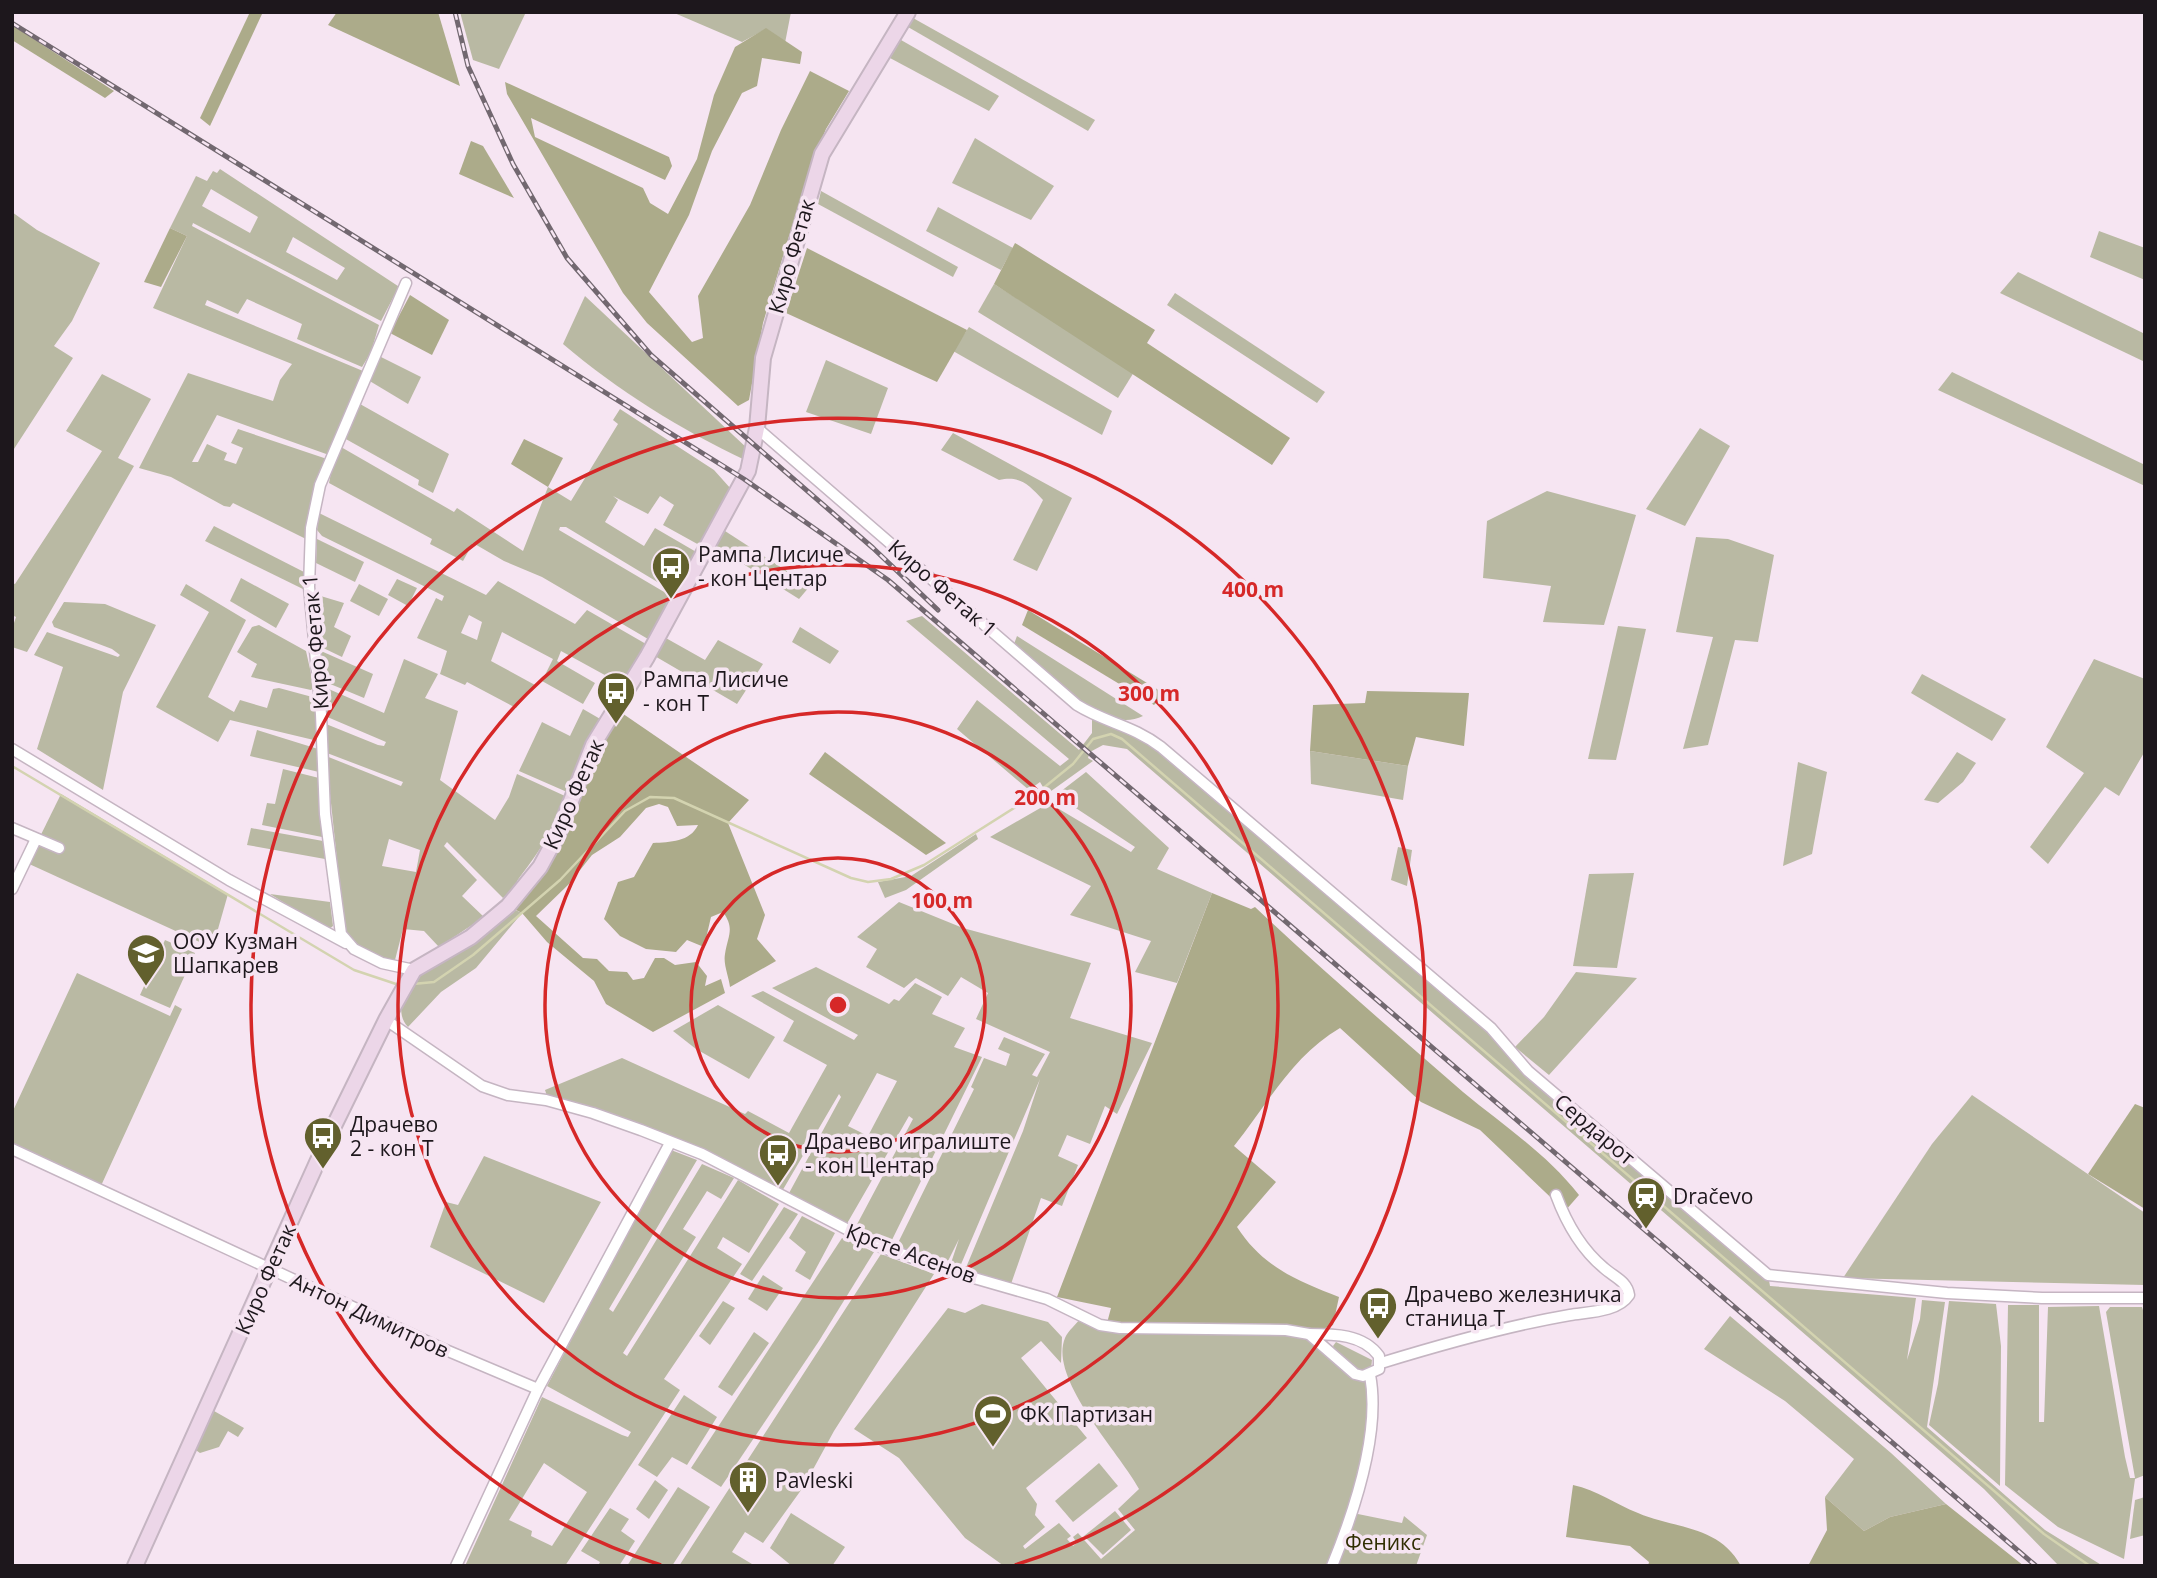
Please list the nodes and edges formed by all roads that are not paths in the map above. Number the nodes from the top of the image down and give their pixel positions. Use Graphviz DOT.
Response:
graph roads {
  1 [pos="908,12"];
  2 [pos="406,283"];
  3 [pos="757,428"];
  4 [pos="770,437"];
  5 [pos="754,444"];
  6 [pos="1140,731"];
  7 [pos="12,749"];
  8 [pos="12,828"];
  9 [pos="36,839"];
  10 [pos="59,848"];
  11 [pos="12,889"];
  12 [pos="346,944"];
  13 [pos="414,970"];
  14 [pos="386,1020"];
  15 [pos="670,1143"];
  16 [pos="12,1149"];
  17 [pos="1556,1195"];
  18 [pos="269,1269"];
  19 [pos="2145,1298"];
  20 [pos="1309,1334"];
  21 [pos="1381,1363"];
  22 [pos="1370,1374"];
  23 [pos="538,1389"];
  24 [pos="135,1566"];
  25 [pos="456,1566"];
  26 [pos="1332,1566"];
  1 -- 3 [label="main road, Киро Фетак"];
  2 -- 12 [label="street, Киро Фетак 1"];
  3 -- 4 [label="street, Киро Фетак 1"];
  3 -- 5 [label="main road, Киро Фетак"];
  4 -- 5 [label="street"];
  4 -- 6 [label="street, Киро Фетак 1"];
  5 -- 13 [label="main road, Киро Фетак"];
  6 -- 19 [label="street, Сердарот"];
  7 -- 12 [label="street"];
  8 -- 9 [label="street"];
  9 -- 10 [label="street"];
  9 -- 11 [label="street"];
  12 -- 13 [label="street"];
  13 -- 14 [label="main road, Киро Фетак"];
  14 -- 15 [label="street, Крсте Асенов"];
  14 -- 18 [label="main road, Киро Фетак"];
  15 -- 20 [label="street, Крсте Асенов"];
  15 -- 23 [label="street"];
  16 -- 18 [label="street, Антон Димитров"];
  17 -- 21 [label="street"];
  18 -- 23 [label="street, Антон Димитров"];
  18 -- 24 [label="main road, Киро Фетак"];
  20 -- 21 [label="street, Крсте Асенов"];
  20 -- 22 [label="street"];
  21 -- 22 [label="street"];
  22 -- 26 [label="street"];
  23 -- 25 [label="street"];
}
